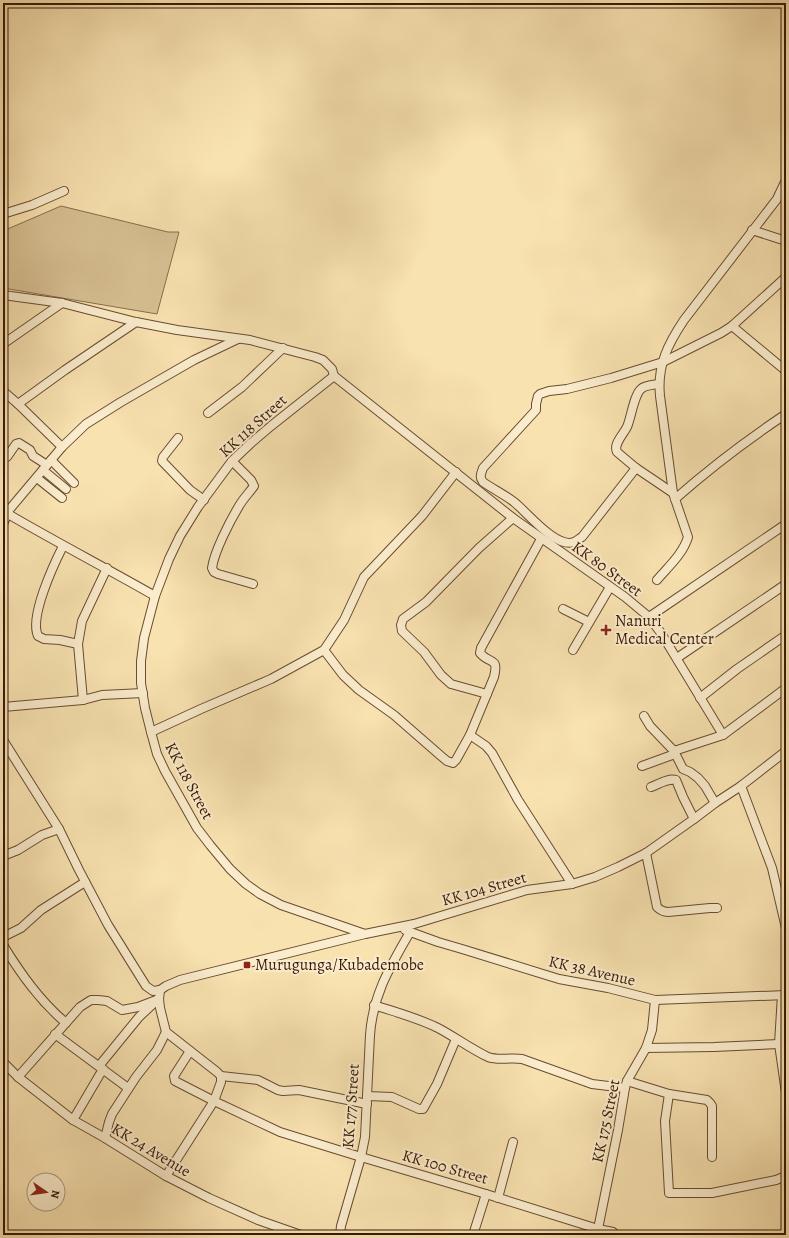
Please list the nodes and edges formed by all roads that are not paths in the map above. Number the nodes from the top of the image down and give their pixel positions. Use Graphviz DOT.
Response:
graph roads {
  1 [pos="786,180"];
  2 [pos="64,191"];
  3 [pos="777,199"];
  4 [pos="786,199"];
  5 [pos="3,214"];
  6 [pos="752,230"];
  7 [pos="786,241"];
  8 [pos="786,276"];
  9 [pos="3,295"];
  10 [pos="62,303"];
  11 [pos="136,322"];
  12 [pos="732,326"];
  13 [pos="238,339"];
  14 [pos="3,344"];
  15 [pos="283,348"];
  16 [pos="663,362"];
  17 [pos="786,371"];
  18 [pos="334,376"];
  19 [pos="659,384"];
  20 [pos="3,391"];
  21 [pos="18,404"];
  22 [pos="208,413"];
  23 [pos="786,414"];
  24 [pos="178,438"];
  25 [pos="62,447"];
  26 [pos="3,458"];
  27 [pos="232,461"];
  28 [pos="47,465"];
  29 [pos="636,468"];
  30 [pos="456,472"];
  31 [pos="36,478"];
  32 [pos="74,483"];
  33 [pos="66,489"];
  34 [pos="674,496"];
  35 [pos="62,498"];
  36 [pos="204,500"];
  37 [pos="7,511"];
  38 [pos="513,518"];
  39 [pos="3,524"];
  40 [pos="786,524"];
  41 [pos="541,539"];
  42 [pos="63,546"];
  43 [pos="107,568"];
  44 [pos="657,580"];
  45 [pos="253,584"];
  46 [pos="786,584"];
  47 [pos="610,587"];
  48 [pos="155,596"];
  49 [pos="563,609"];
  50 [pos="649,617"];
  51 [pos="589,622"];
  52 [pos="786,635"];
  53 [pos="78,644"];
  54 [pos="324,650"];
  55 [pos="573,650"];
  56 [pos="677,658"];
  57 [pos="786,688"];
  58 [pos="143,693"];
  59 [pos="487,694"];
  60 [pos="700,698"];
  61 [pos="83,700"];
  62 [pos="3,707"];
  63 [pos="644,716"];
  64 [pos="151,732"];
  65 [pos="723,734"];
  66 [pos="470,735"];
  67 [pos="3,740"];
  68 [pos="786,751"];
  69 [pos="675,753"];
  70 [pos="642,766"];
  71 [pos="741,786"];
  72 [pos="651,787"];
  73 [pos="715,803"];
  74 [pos="694,819"];
  75 [pos="59,829"];
  76 [pos="646,852"];
  77 [pos="3,856"];
  78 [pos="85,882"];
  79 [pos="572,884"];
  80 [pos="783,907"];
  81 [pos="717,908"];
  82 [pos="399,928"];
  83 [pos="786,928"];
  84 [pos="410,932"];
  85 [pos="365,934"];
  86 [pos="3,937"];
  87 [pos="3,945"];
  88 [pos="160,990"];
  89 [pos="784,995"];
  90 [pos="158,999"];
  91 [pos="655,1000"];
  92 [pos="374,1005"];
  93 [pos="66,1023"];
  94 [pos="166,1032"];
  95 [pos="55,1034"];
  96 [pos="456,1039"];
  97 [pos="779,1044"];
  98 [pos="646,1048"];
  99 [pos="190,1051"];
  100 [pos="3,1062"];
  101 [pos="101,1068"];
  102 [pos="221,1076"];
  103 [pos="18,1077"];
  104 [pos="626,1085"];
  105 [pos="128,1088"];
  106 [pos="786,1093"];
  107 [pos="669,1094"];
  108 [pos="367,1100"];
  109 [pos="214,1101"];
  110 [pos="72,1120"];
  111 [pos="105,1138"];
  112 [pos="513,1142"];
  113 [pos="712,1157"];
  114 [pos="361,1158"];
  115 [pos="166,1176"];
  116 [pos="786,1176"];
  117 [pos="486,1194"];
  118 [pos="498,1198"];
  119 [pos="598,1229"];
  120 [pos="301,1235"];
  121 [pos="340,1235"];
  122 [pos="473,1235"];
  123 [pos="616,1235"];
  1 -- 3 [label="street"];
  2 -- 5 [label="street"];
  3 -- 4 [label="street"];
  3 -- 6 [label="street"];
  6 -- 7 [label="street"];
  6 -- 16 [label="street"];
  8 -- 12 [label="street"];
  9 -- 10 [label="street, KK 80 Street"];
  10 -- 11 [label="street, KK 80 Street"];
  10 -- 14 [label="street"];
  11 -- 13 [label="street, KK 80 Street"];
  11 -- 21 [label="street"];
  12 -- 16 [label="street"];
  12 -- 17 [label="street"];
  13 -- 15 [label="street, KK 80 Street"];
  13 -- 25 [label="street"];
  15 -- 18 [label="street, KK 80 Street"];
  15 -- 22 [label="street"];
  16 -- 19 [label="street"];
  16 -- 29 [label="street"];
  18 -- 27 [label="street, KK 118 Street"];
  18 -- 30 [label="street, KK 80 Street"];
  19 -- 29 [label="street"];
  19 -- 34 [label="street"];
  20 -- 21 [label="street"];
  21 -- 25 [label="street"];
  23 -- 34 [label="street"];
  24 -- 36 [label="street"];
  25 -- 28 [label="street"];
  26 -- 28 [label="street"];
  27 -- 36 [label="street, KK 118 Street"];
  27 -- 45 [label="street"];
  28 -- 31 [label="street"];
  28 -- 32 [label="street"];
  28 -- 33 [label="street"];
  29 -- 34 [label="street"];
  30 -- 38 [label="street, KK 80 Street"];
  30 -- 54 [label="street"];
  31 -- 35 [label="street"];
  31 -- 37 [label="street"];
  34 -- 44 [label="street"];
  36 -- 48 [label="street, KK 118 Street"];
  37 -- 39 [label="street"];
  37 -- 42 [label="street"];
  38 -- 41 [label="street, KK 80 Street"];
  38 -- 59 [label="street"];
  40 -- 50 [label="street, KK 80 Street"];
  41 -- 47 [label="street, KK 80 Street"];
  41 -- 59 [label="street"];
  42 -- 43 [label="street"];
  42 -- 53 [label="street"];
  43 -- 48 [label="street"];
  43 -- 53 [label="street"];
  46 -- 56 [label="street"];
  47 -- 50 [label="street, KK 80 Street"];
  47 -- 51 [label="street"];
  48 -- 58 [label="street, KK 118 Street"];
  49 -- 51 [label="street"];
  50 -- 56 [label="street"];
  51 -- 55 [label="street"];
  52 -- 60 [label="street"];
  53 -- 61 [label="street"];
  54 -- 64 [label="street"];
  54 -- 66 [label="street"];
  56 -- 60 [label="street"];
  57 -- 65 [label="street"];
  58 -- 61 [label="street"];
  58 -- 64 [label="street, KK 118 Street"];
  59 -- 66 [label="street"];
  60 -- 65 [label="street"];
  61 -- 62 [label="street"];
  63 -- 69 [label="street"];
  64 -- 85 [label="street, KK 118 Street"];
  65 -- 69 [label="street"];
  66 -- 79 [label="street"];
  67 -- 75 [label="street"];
  68 -- 71 [label="street, KK 104 Street"];
  69 -- 70 [label="street"];
  69 -- 73 [label="street"];
  71 -- 73 [label="street, KK 104 Street"];
  71 -- 80 [label="street"];
  72 -- 74 [label="street"];
  73 -- 74 [label="street, KK 104 Street"];
  74 -- 76 [label="street, KK 104 Street"];
  75 -- 77 [label="street"];
  75 -- 78 [label="street"];
  76 -- 79 [label="street, KK 104 Street"];
  76 -- 81 [label="street"];
  78 -- 86 [label="street"];
  78 -- 88 [label="street"];
  79 -- 82 [label="street, KK 104 Street"];
  80 -- 83 [label="street"];
  82 -- 84 [label="street, KK 38 Avenue"];
  82 -- 85 [label="street, KK 104 Street"];
  84 -- 91 [label="street, KK 38 Avenue"];
  84 -- 92 [label="street, KK 177 Street"];
  85 -- 88 [label="street, KK 104 Street"];
  87 -- 93 [label="street"];
  88 -- 90 [label="street"];
  89 -- 91 [label="street, KK 38 Avenue"];
  89 -- 97 [label="street"];
  90 -- 93 [label="street"];
  90 -- 94 [label="street"];
  90 -- 101 [label="street"];
  91 -- 98 [label="street, KK 175 Street"];
  92 -- 96 [label="street"];
  92 -- 108 [label="street, KK 177 Street"];
  93 -- 95 [label="street"];
  94 -- 99 [label="street"];
  94 -- 105 [label="street"];
  95 -- 101 [label="street"];
  95 -- 103 [label="street"];
  96 -- 104 [label="street"];
  96 -- 108 [label="street"];
  97 -- 98 [label="street"];
  97 -- 106 [label="street"];
  98 -- 104 [label="street, KK 175 Street"];
  99 -- 102 [label="street"];
  99 -- 109 [label="street, KK 177 Street"];
  100 -- 103 [label="street, KK 24 Avenue"];
  101 -- 105 [label="street"];
  101 -- 110 [label="street"];
  102 -- 108 [label="street"];
  102 -- 109 [label="street"];
  103 -- 110 [label="street, KK 24 Avenue"];
  104 -- 107 [label="street"];
  104 -- 119 [label="street, KK 175 Street"];
  105 -- 111 [label="street"];
  107 -- 113 [label="street"];
  107 -- 116 [label="street"];
  108 -- 114 [label="street, KK 177 Street"];
  109 -- 114 [label="street, KK 177 Street"];
  109 -- 115 [label="street"];
  110 -- 111 [label="street, KK 24 Avenue"];
  111 -- 115 [label="street, KK 24 Avenue"];
  112 -- 118 [label="street"];
  114 -- 117 [label="street, KK 100 Street"];
  114 -- 121 [label="street"];
  115 -- 120 [label="street, KK 24 Avenue"];
  117 -- 118 [label="street, KK 100 Street"];
  117 -- 122 [label="street"];
  118 -- 119 [label="street, KK 100 Street"];
  119 -- 123 [label="street, KK 100 Street"];
}
